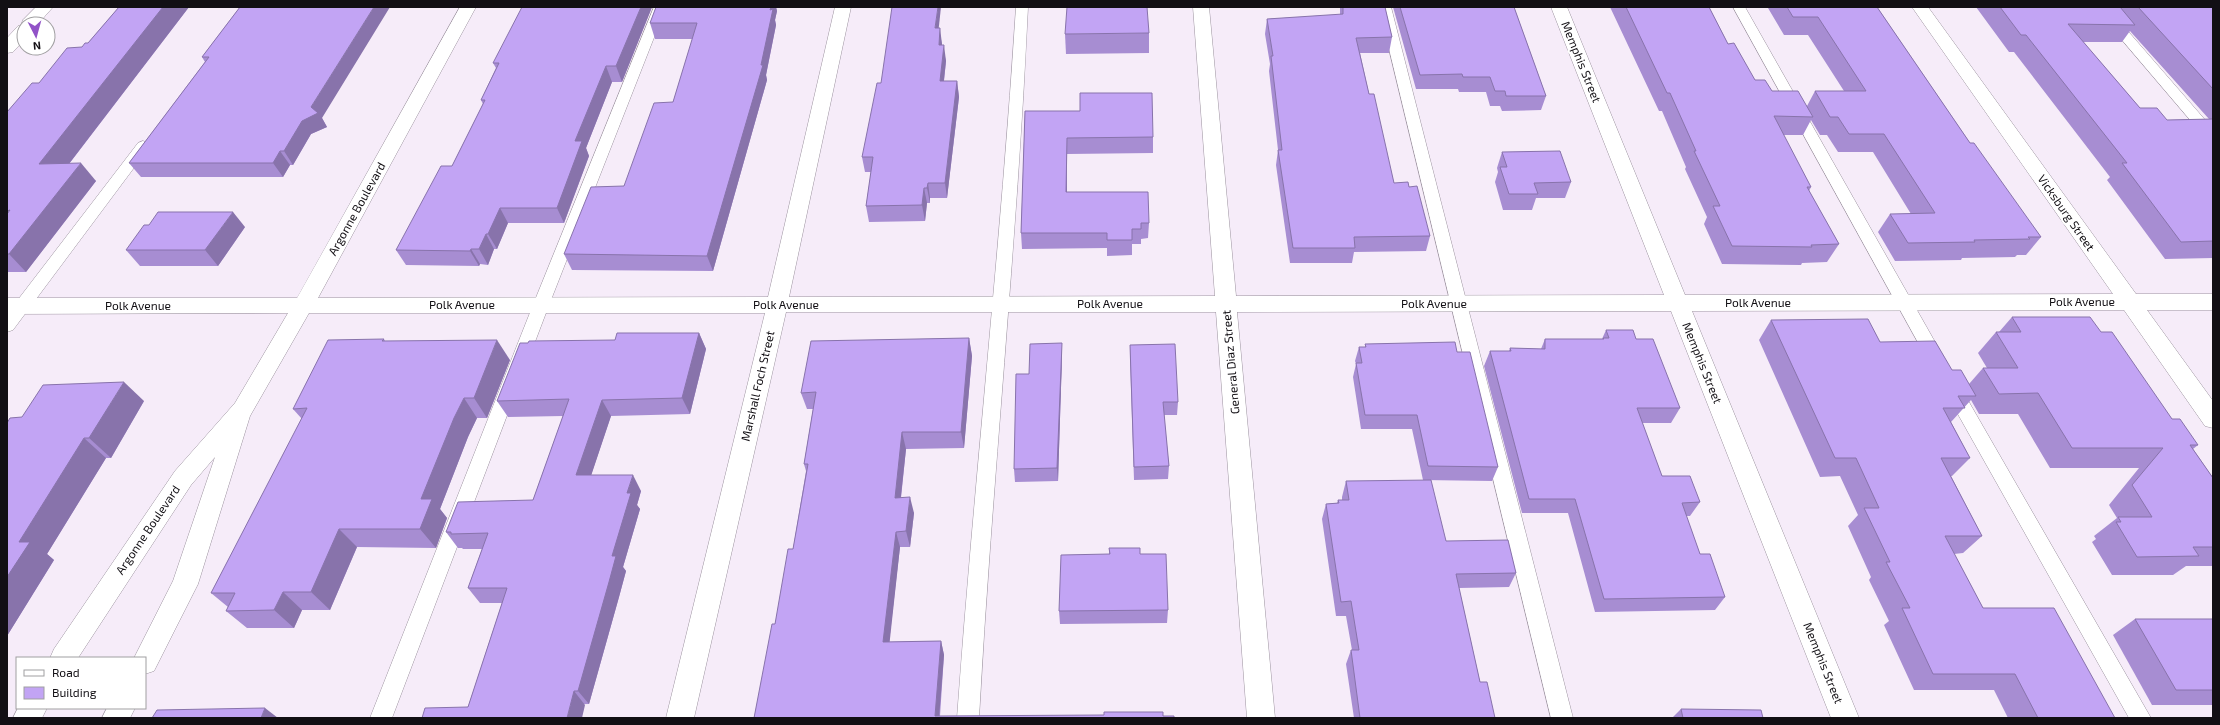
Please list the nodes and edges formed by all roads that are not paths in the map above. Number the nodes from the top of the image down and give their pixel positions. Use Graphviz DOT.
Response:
graph roads {
  1 [pos="45,7"];
  2 [pos="468,7"];
  3 [pos="660,7"];
  4 [pos="843,7"];
  5 [pos="1022,7"];
  6 [pos="1201,7"];
  7 [pos="1386,7"];
  8 [pos="1559,7"];
  9 [pos="1739,7"];
  10 [pos="1920,7"];
  11 [pos="2100,7"];
  12 [pos="37,16"];
  13 [pos="16,38"];
  14 [pos="7,48"];
  15 [pos="152,135"];
  16 [pos="2213,138"];
  17 [pos="2129,302"];
  18 [pos="2213,302"];
  19 [pos="1678,303"];
  20 [pos="1904,303"];
  21 [pos="1000,304"];
  22 [pos="1226,304"];
  23 [pos="1458,304"];
  24 [pos="541,305"];
  25 [pos="777,305"];
  26 [pos="15,306"];
  27 [pos="303,306"];
  28 [pos="7,326"];
  29 [pos="243,409"];
  30 [pos="2213,419"];
  31 [pos="64,657"];
  32 [pos="146,660"];
  33 [pos="32,709"];
  34 [pos="120,709"];
  35 [pos="27,718"];
  36 [pos="116,718"];
  37 [pos="381,718"];
  38 [pos="680,718"];
  39 [pos="968,718"];
  40 [pos="1261,718"];
  41 [pos="1562,718"];
  42 [pos="1845,718"];
  43 [pos="2140,718"];
  1 -- 12 [label="street"];
  2 -- 27 [label="street, Argonne Boulevard"];
  3 -- 24 [label="lane"];
  4 -- 25 [label="street, Marshall Foch Street"];
  5 -- 21 [label="lane"];
  6 -- 22 [label="street, General Diaz Street"];
  7 -- 23 [label="lane"];
  8 -- 19 [label="street, Memphis Street"];
  9 -- 20 [label="lane"];
  10 -- 17 [label="street, Vicksburg Street"];
  11 -- 16 [label="lane"];
  13 -- 14 [label="street"];
  15 -- 26 [label="lane"];
  17 -- 18 [label="street, Polk Avenue"];
  17 -- 20 [label="street, Polk Avenue"];
  17 -- 30 [label="street, Vicksburg Street"];
  19 -- 20 [label="street, Polk Avenue"];
  19 -- 23 [label="street, Polk Avenue"];
  19 -- 42 [label="street, Memphis Street"];
  20 -- 43 [label="lane"];
  21 -- 22 [label="street, Polk Avenue"];
  21 -- 25 [label="street, Polk Avenue"];
  21 -- 39 [label="lane"];
  22 -- 23 [label="street, Polk Avenue"];
  22 -- 40 [label="street, General Diaz Street"];
  23 -- 41 [label="lane"];
  24 -- 25 [label="street, Polk Avenue"];
  24 -- 27 [label="street, Polk Avenue"];
  24 -- 37 [label="lane"];
  25 -- 38 [label="street, Marshall Foch Street"];
  26 -- 27 [label="street, Polk Avenue"];
  26 -- 28 [label="lane"];
  27 -- 29 [label="street, Argonne Boulevard"];
  29 -- 31 [label="street, Argonne Boulevard"];
  29 -- 32 [label="street, Argonne Boulevard"];
  33 -- 35 [label="street"];
  34 -- 36 [label="street"];
}
